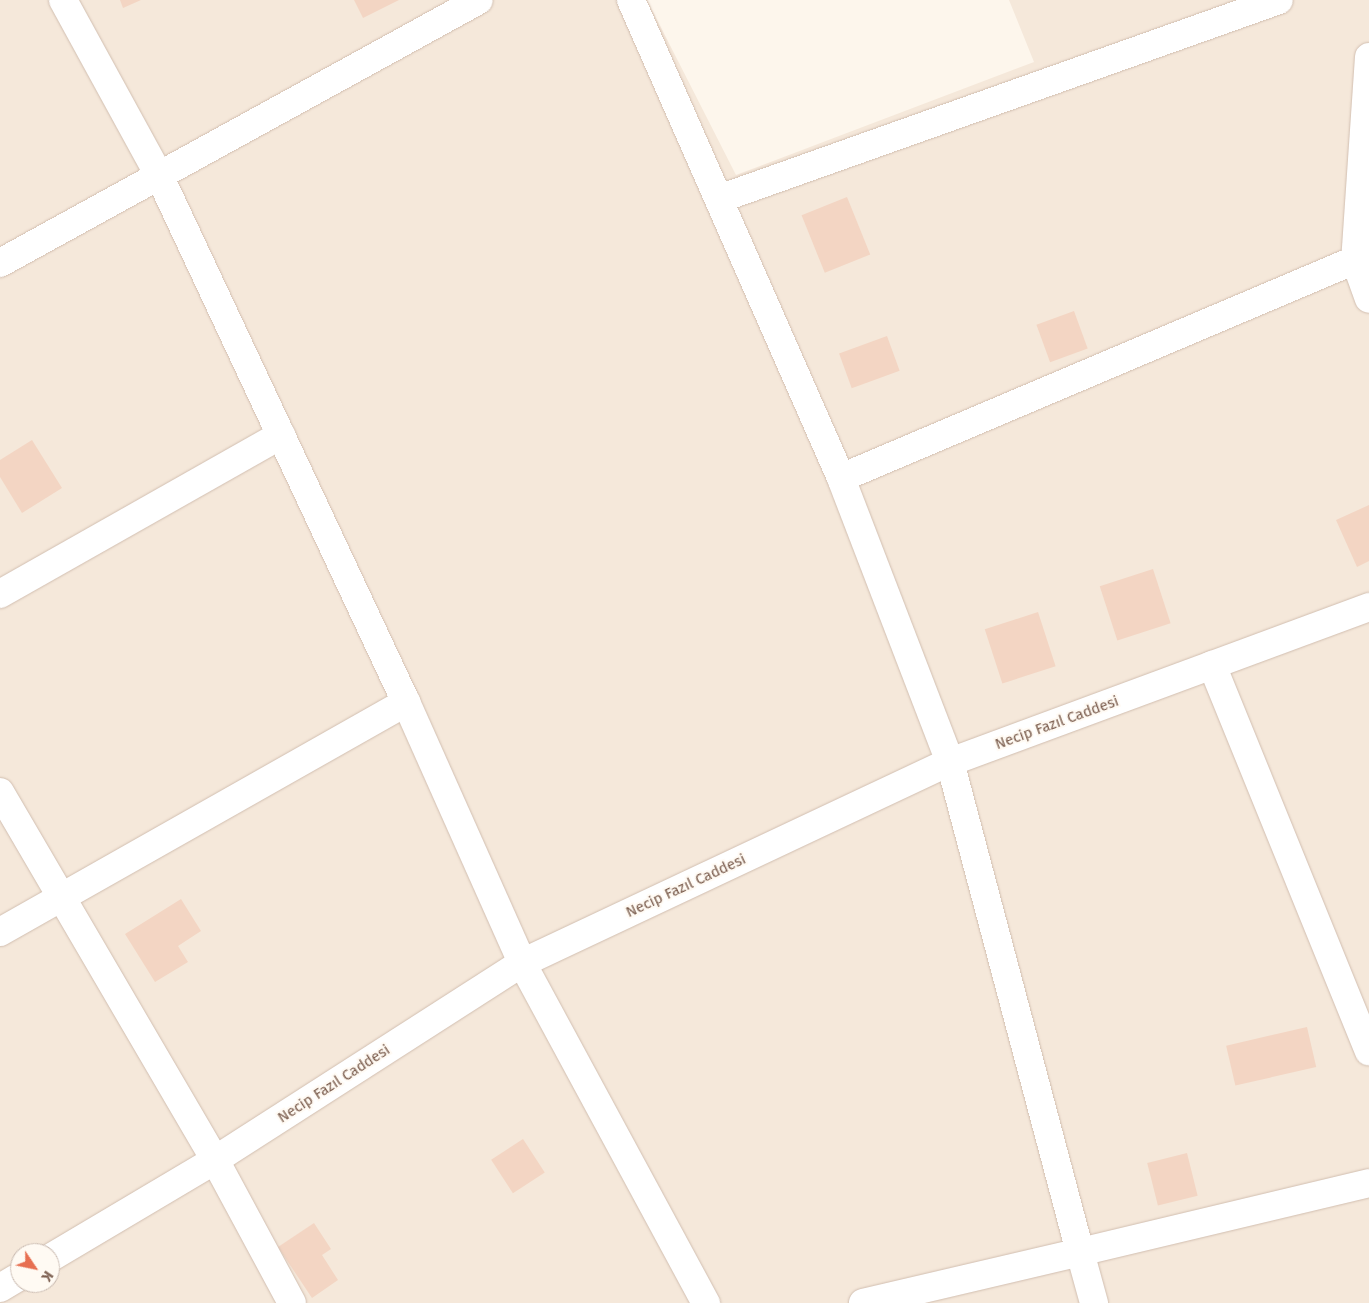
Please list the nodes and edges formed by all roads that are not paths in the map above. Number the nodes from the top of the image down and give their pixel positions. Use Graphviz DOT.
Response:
graph roads {
  1 [pos="63,0"];
  2 [pos="479,0"];
  3 [pos="631,0"];
  4 [pos="1279,0"];
  5 [pos="1369,56"];
  6 [pos="159,175"];
  7 [pos="719,200"];
  8 [pos="1365,209"];
  9 [pos="1355,260"];
  10 [pos="0,263"];
  11 [pos="1369,298"];
  12 [pos="281,435"];
  13 [pos="841,478"];
  14 [pos="0,594"];
  15 [pos="1369,607"];
  16 [pos="1212,665"];
  17 [pos="406,702"];
  18 [pos="950,762"];
  19 [pos="0,792"];
  20 [pos="57,896"];
  21 [pos="0,932"];
  22 [pos="522,963"];
  23 [pos="1369,1051"];
  24 [pos="215,1160"];
  25 [pos="1369,1183"];
  26 [pos="60,1252"];
  27 [pos="1080,1252"];
  28 [pos="292,1303"];
  29 [pos="706,1303"];
  30 [pos="863,1303"];
  31 [pos="1094,1303"];
  1 -- 6 [label="street"];
  2 -- 6 [label="street"];
  3 -- 7 [label="street"];
  4 -- 7 [label="street"];
  5 -- 8 [label="street"];
  6 -- 10 [label="street"];
  6 -- 12 [label="street"];
  7 -- 13 [label="street"];
  8 -- 9 [label="street"];
  9 -- 11 [label="street"];
  9 -- 13 [label="street"];
  12 -- 14 [label="street"];
  12 -- 17 [label="street"];
  13 -- 18 [label="street"];
  15 -- 16 [label="street, Necip Fazıl Caddesi"];
  16 -- 18 [label="street, Necip Fazıl Caddesi"];
  16 -- 23 [label="street"];
  17 -- 20 [label="street"];
  17 -- 22 [label="street"];
  18 -- 22 [label="street, Necip Fazıl Caddesi"];
  18 -- 27 [label="street"];
  19 -- 20 [label="street"];
  20 -- 21 [label="street"];
  20 -- 24 [label="street"];
  22 -- 24 [label="street, Necip Fazıl Caddesi"];
  22 -- 29 [label="street"];
  24 -- 26 [label="street, Necip Fazıl Caddesi"];
  24 -- 28 [label="street"];
  25 -- 27 [label="street"];
  27 -- 30 [label="street"];
  27 -- 31 [label="street"];
}
